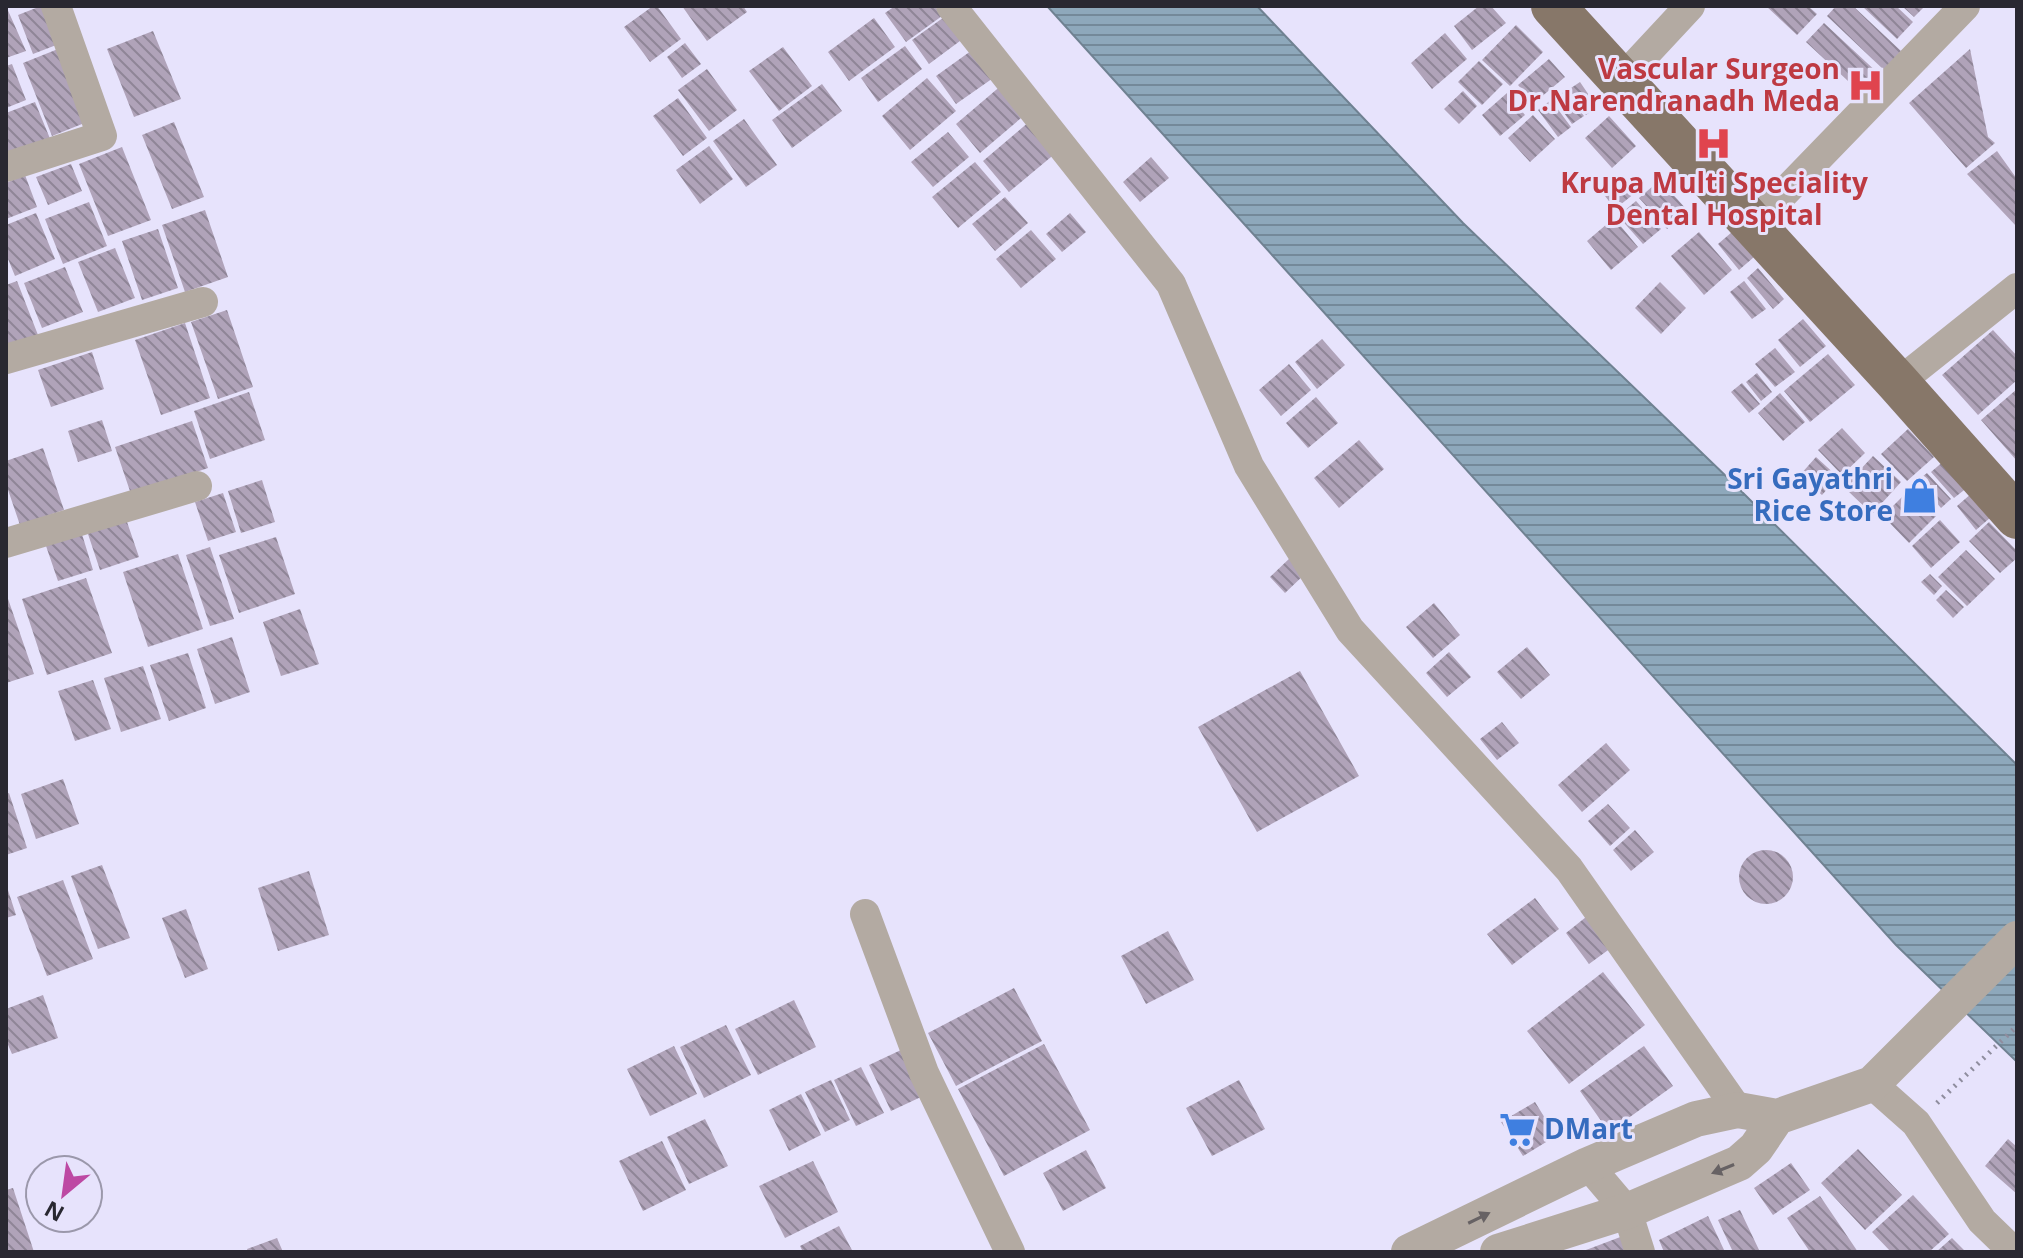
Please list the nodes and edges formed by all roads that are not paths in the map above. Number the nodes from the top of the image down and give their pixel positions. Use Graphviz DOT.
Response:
graph roads {
  1 [pos="56,6"];
  2 [pos="951,6"];
  3 [pos="1553,6"];
  4 [pos="1690,6"];
  5 [pos="1965,6"];
  6 [pos="1622,79"];
  7 [pos="6,167"];
  8 [pos="1753,225"];
  9 [pos="2017,288"];
  10 [pos="203,302"];
  11 [pos="6,359"];
  12 [pos="1898,383"];
  13 [pos="197,486"];
  14 [pos="2017,517"];
  15 [pos="6,543"];
  16 [pos="865,914"];
  17 [pos="2017,939"];
  18 [pos="1872,1084"];
  19 [pos="1738,1110"];
  20 [pos="1777,1117"];
  21 [pos="1588,1165"];
  22 [pos="1627,1211"];
  23 [pos="1010,1252"];
  24 [pos="1409,1252"];
  25 [pos="1498,1252"];
  26 [pos="1640,1252"];
  27 [pos="2014,1252"];
  1 -- 7 [label="street"];
  2 -- 19 [label="street"];
  3 -- 6 [label="main road"];
  4 -- 6 [label="street"];
  5 -- 8 [label="street"];
  6 -- 8 [label="main road"];
  8 -- 12 [label="main road"];
  9 -- 12 [label="street"];
  10 -- 11 [label="street"];
  12 -- 14 [label="main road"];
  13 -- 15 [label="street"];
  16 -- 23 [label="street"];
  17 -- 18 [label="street"];
  18 -- 20 [label="street"];
  18 -- 27 [label="street"];
  19 -- 20 [label="street"];
  19 -- 21 [label="street"];
  20 -- 22 [label="street, one-way"];
  21 -- 22 [label="street"];
  24 -- 21 [label="street, one-way"];
  22 -- 25 [label="street"];
  22 -- 26 [label="street"];
}
